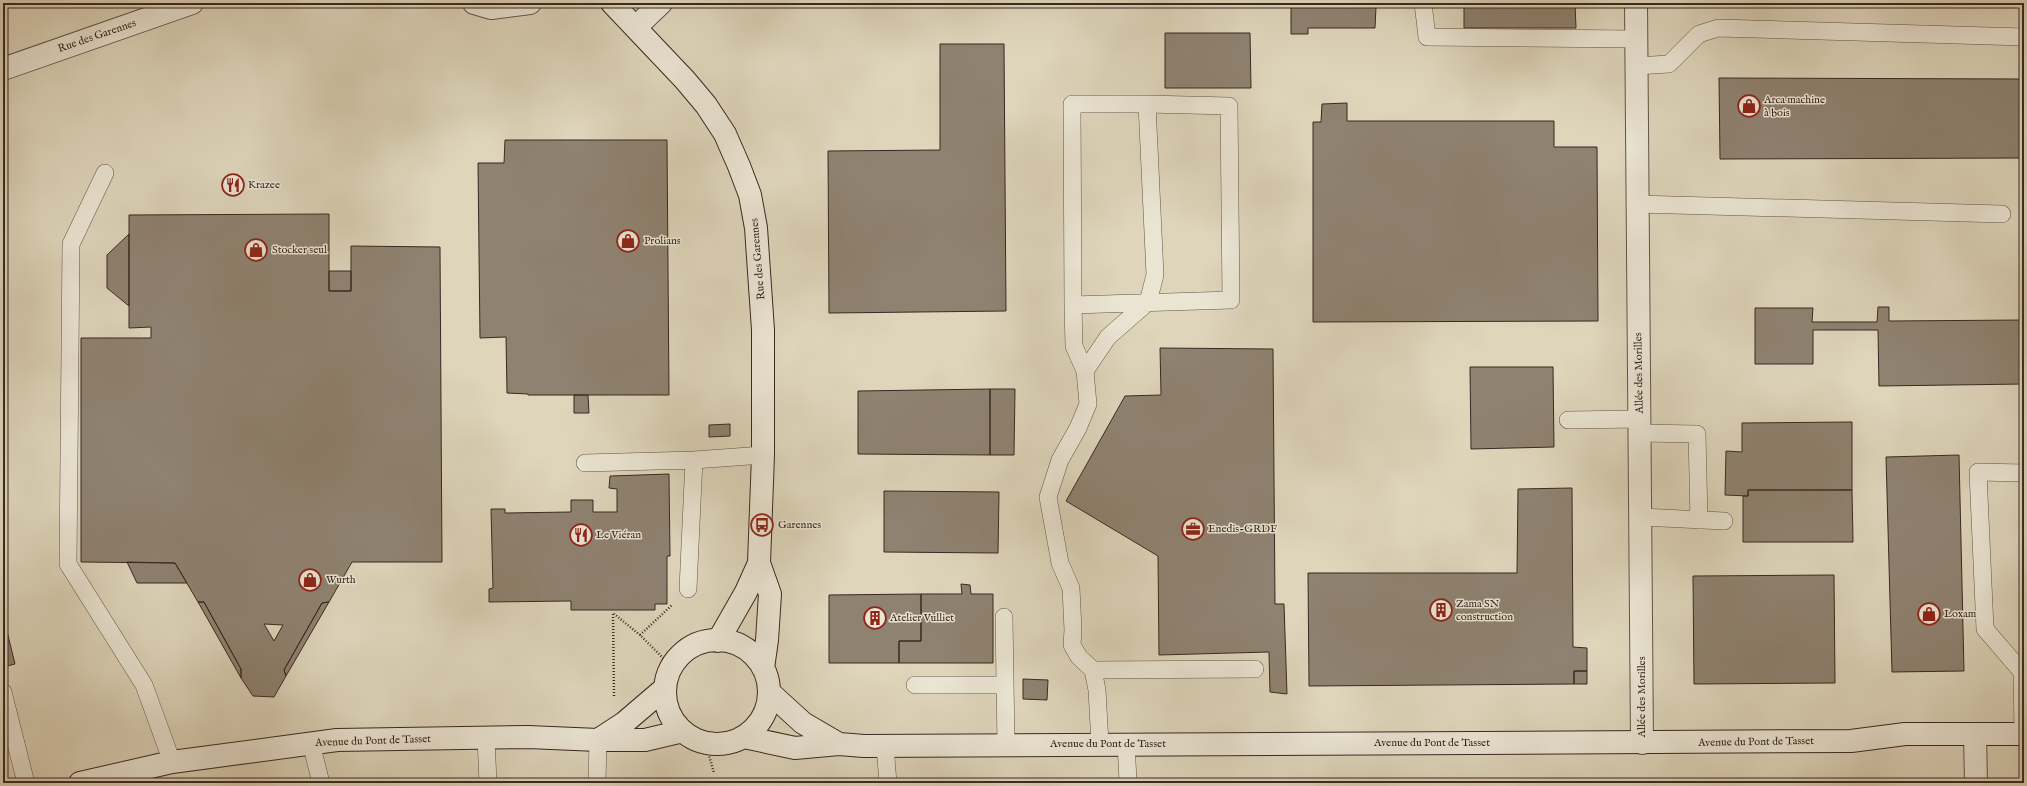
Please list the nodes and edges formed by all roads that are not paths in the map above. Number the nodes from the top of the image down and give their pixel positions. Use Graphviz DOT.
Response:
graph roads {
  1 [pos="192,3"];
  2 [pos="474,3"];
  3 [pos="530,3"];
  4 [pos="612,3"];
  5 [pos="661,3"];
  6 [pos="1423,3"];
  7 [pos="1636,3"];
  8 [pos="636,27"];
  9 [pos="2024,38"];
  10 [pos="1636,40"];
  11 [pos="1636,66"];
  12 [pos="3,69"];
  13 [pos="1146,104"];
  14 [pos="105,174"];
  15 [pos="1638,204"];
  16 [pos="2002,214"];
  17 [pos="1148,302"];
  18 [pos="1073,305"];
  19 [pos="1085,372"];
  20 [pos="1568,420"];
  21 [pos="1640,426"];
  22 [pos="763,455"];
  23 [pos="694,460"];
  24 [pos="585,463"];
  25 [pos="2024,473"];
  26 [pos="1641,518"];
  27 [pos="1699,520"];
  28 [pos="1724,521"];
  29 [pos="759,563"];
  30 [pos="688,589"];
  31 [pos="1004,617"];
  32 [pos="718,640"];
  33 [pos="763,668"];
  34 [pos="1255,669"];
  35 [pos="1093,670"];
  36 [pos="914,684"];
  37 [pos="1005,685"];
  38 [pos="665,688"];
  39 [pos="3,692"];
  40 [pos="769,692"];
  41 [pos="683,731"];
  42 [pos="606,734"];
  43 [pos="1975,734"];
  44 [pos="2024,734"];
  45 [pos="486,737"];
  46 [pos="744,737"];
  47 [pos="9,738"];
  48 [pos="311,743"];
  49 [pos="1642,743"];
  50 [pos="839,744"];
  51 [pos="1100,744"];
  52 [pos="1126,744"];
  53 [pos="1006,745"];
  54 [pos="885,746"];
  55 [pos="172,762"];
  56 [pos="26,783"];
  57 [pos="80,783"];
  58 [pos="321,783"];
  59 [pos="488,783"];
  60 [pos="596,783"];
  61 [pos="888,783"];
  62 [pos="1126,783"];
  63 [pos="1976,783"];
  1 -- 12 [label="street, Rue des Garennes"];
  2 -- 3 [label="street"];
  4 -- 8 [label="street, Rue des Garennes"];
  5 -- 8 [label="street"];
  6 -- 10 [label="lane"];
  7 -- 10 [label="street, Allée des Morilles"];
  8 -- 22 [label="street, Rue des Garennes"];
  9 -- 11 [label="lane"];
  10 -- 11 [label="street, Allée des Morilles"];
  11 -- 15 [label="street, Allée des Morilles"];
  13 -- 17 [label="lane"];
  13 -- 17 [label="lane"];
  13 -- 18 [label="lane"];
  14 -- 55 [label="lane"];
  15 -- 16 [label="lane"];
  15 -- 21 [label="street, Allée des Morilles"];
  17 -- 18 [label="lane"];
  17 -- 19 [label="lane"];
  18 -- 19 [label="lane"];
  19 -- 35 [label="lane"];
  20 -- 21 [label="lane"];
  21 -- 26 [label="street, Allée des Morilles"];
  21 -- 27 [label="lane"];
  22 -- 23 [label="lane"];
  22 -- 29 [label="street, Rue des Garennes"];
  23 -- 24 [label="lane"];
  23 -- 30 [label="lane"];
  25 -- 44 [label="lane"];
  26 -- 27 [label="lane"];
  26 -- 49 [label="street, Allée des Morilles"];
  27 -- 28 [label="lane"];
  29 -- 32 [label="street, Rue des Garennes"];
  29 -- 33 [label="street, Rue des Garennes"];
  31 -- 37 [label="lane"];
  32 -- 33 [label="street"];
  32 -- 38 [label="street"];
  33 -- 40 [label="street"];
  34 -- 35 [label="lane"];
  35 -- 51 [label="lane"];
  36 -- 37 [label="lane"];
  37 -- 53 [label="lane"];
  38 -- 41 [label="street"];
  38 -- 42 [label="street"];
  39 -- 47 [label="lane"];
  40 -- 46 [label="street"];
  40 -- 50 [label="street, Avenue du Pont de Tasset"];
  41 -- 42 [label="street, Avenue du Pont de Tasset"];
  41 -- 46 [label="street"];
  42 -- 45 [label="street, Avenue du Pont de Tasset"];
  42 -- 60 [label="lane"];
  43 -- 44 [label="street, Avenue du Pont de Tasset"];
  43 -- 49 [label="street, Avenue du Pont de Tasset"];
  43 -- 63 [label="street"];
  45 -- 48 [label="street, Avenue du Pont de Tasset"];
  45 -- 59 [label="lane"];
  46 -- 50 [label="street, Avenue du Pont de Tasset"];
  47 -- 56 [label="lane"];
  48 -- 55 [label="street, Avenue du Pont de Tasset"];
  48 -- 58 [label="lane"];
  49 -- 52 [label="street, Avenue du Pont de Tasset"];
  50 -- 54 [label="street, Avenue du Pont de Tasset"];
  51 -- 52 [label="street, Avenue du Pont de Tasset"];
  51 -- 53 [label="street, Avenue du Pont de Tasset"];
  52 -- 62 [label="lane"];
  53 -- 54 [label="street, Avenue du Pont de Tasset"];
  54 -- 61 [label="lane"];
  55 -- 57 [label="street, Avenue du Pont de Tasset"];
}
